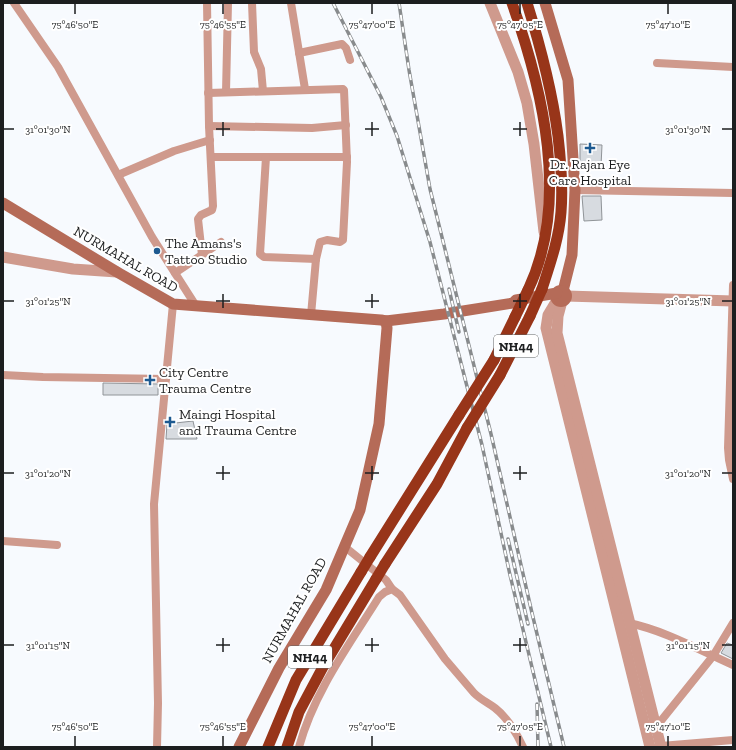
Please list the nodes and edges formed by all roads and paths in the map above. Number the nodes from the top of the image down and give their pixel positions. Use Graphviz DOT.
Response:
graph roads {
  1 [pos="14,3"];
  2 [pos="207,3"];
  3 [pos="228,3"];
  4 [pos="252,3"];
  5 [pos="291,3"];
  6 [pos="490,3"];
  7 [pos="512,3"];
  8 [pos="527,3"];
  9 [pos="545,3"];
  10 [pos="299,52"];
  11 [pos="350,60"];
  12 [pos="657,63"];
  13 [pos="733,67"];
  14 [pos="305,89"];
  15 [pos="263,91"];
  16 [pos="226,92"];
  17 [pos="208,93"];
  18 [pos="346,125"];
  19 [pos="209,126"];
  20 [pos="210,140"];
  21 [pos="211,157"];
  22 [pos="266,157"];
  23 [pos="347,157"];
  24 [pos="118,175"];
  25 [pos="575,190"];
  26 [pos="733,193"];
  27 [pos="3,203"];
  28 [pos="544,240"];
  29 [pos="221,242"];
  30 [pos="202,255"];
  31 [pos="3,257"];
  32 [pos="316,259"];
  33 [pos="117,272"];
  34 [pos="175,273"];
  35 [pos="733,285"];
  36 [pos="560,297"];
  37 [pos="733,301"];
  38 [pos="173,304"];
  39 [pos="196,306"];
  40 [pos="311,315"];
  41 [pos="386,321"];
  42 [pos="3,375"];
  43 [pos="166,379"];
  44 [pos="733,479"];
  45 [pos="3,532"];
  46 [pos="4,541"];
  47 [pos="57,545"];
  48 [pos="345,547"];
  49 [pos="392,589"];
  50 [pos="629,623"];
  51 [pos="733,624"];
  52 [pos="713,656"];
  53 [pos="733,665"];
  54 [pos="656,727"];
  55 [pos="733,740"];
  56 [pos="157,747"];
  57 [pos="238,747"];
  58 [pos="268,747"];
  59 [pos="286,747"];
  60 [pos="299,747"];
  61 [pos="523,747"];
  62 [pos="657,747"];
  1 -- 24 [label="street"];
  2 -- 17 [label="street"];
  3 -- 16 [label="street"];
  4 -- 15 [label="street"];
  5 -- 10 [label="street"];
  6 -- 28 [label="street"];
  7 -- 28 [label="highway, NH44"];
  8 -- 59 [label="highway, NH44, bridge"];
  9 -- 25 [label="main road"];
  10 -- 11 [label="street"];
  10 -- 14 [label="street"];
  12 -- 13 [label="street"];
  14 -- 15 [label="street"];
  14 -- 18 [label="street"];
  15 -- 16 [label="street"];
  16 -- 17 [label="street"];
  17 -- 19 [label="street"];
  18 -- 19 [label="street"];
  18 -- 23 [label="street"];
  19 -- 20 [label="street"];
  20 -- 21 [label="street"];
  20 -- 24 [label="street"];
  21 -- 22 [label="street"];
  21 -- 30 [label="street"];
  22 -- 23 [label="street"];
  22 -- 32 [label="street"];
  23 -- 32 [label="street"];
  24 -- 34 [label="street"];
  25 -- 26 [label="street"];
  25 -- 36 [label="main road"];
  27 -- 33 [label="main road, NURMAHAL ROAD"];
  28 -- 58 [label="highway, NH44, bridge"];
  29 -- 30 [label="street"];
  30 -- 34 [label="street"];
  31 -- 33 [label="street"];
  32 -- 40 [label="street"];
  33 -- 38 [label="main road, NURMAHAL ROAD"];
  34 -- 39 [label="street"];
  35 -- 37 [label="street"];
  36 -- 37 [label="street"];
  36 -- 41 [label="main road"];
  36 -- 50 [label="street"];
  36 -- 62 [label="street"];
  37 -- 44 [label="street"];
  38 -- 39 [label="main road, NURMAHAL ROAD"];
  38 -- 43 [label="street"];
  39 -- 40 [label="main road, NURMAHAL ROAD"];
  40 -- 41 [label="main road, NURMAHAL ROAD"];
  41 -- 48 [label="main road, NURMAHAL ROAD"];
  42 -- 43 [label="street"];
  43 -- 56 [label="street"];
  45 -- 46 [label="street"];
  46 -- 47 [label="street"];
  48 -- 49 [label="street"];
  48 -- 57 [label="main road, NURMAHAL ROAD"];
  49 -- 60 [label="street"];
  49 -- 61 [label="street"];
  50 -- 52 [label="street"];
  50 -- 54 [label="street"];
  51 -- 52 [label="street"];
  52 -- 53 [label="street"];
  52 -- 54 [label="street"];
  54 -- 62 [label="street"];
  55 -- 62 [label="street"];
}
